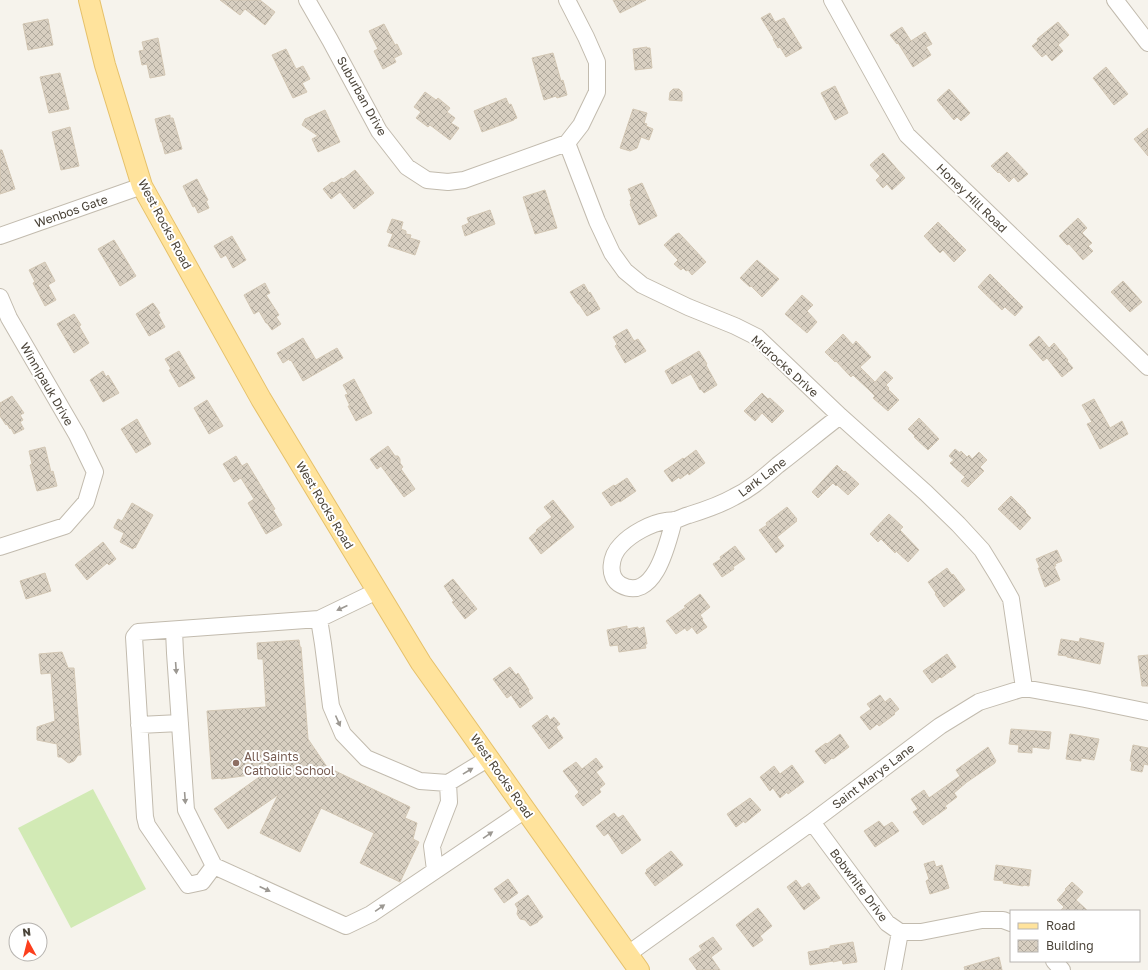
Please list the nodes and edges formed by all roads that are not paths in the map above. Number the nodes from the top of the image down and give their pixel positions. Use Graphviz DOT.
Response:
graph roads {
  1 [pos="89,0"];
  2 [pos="307,0"];
  3 [pos="567,0"];
  4 [pos="832,0"];
  5 [pos="1115,0"];
  6 [pos="1148,43"];
  7 [pos="566,143"];
  8 [pos="142,186"];
  9 [pos="0,236"];
  10 [pos="0,297"];
  11 [pos="1148,367"];
  12 [pos="840,416"];
  13 [pos="674,520"];
  14 [pos="0,547"];
  15 [pos="377,591"];
  16 [pos="319,618"];
  17 [pos="174,630"];
  18 [pos="1024,688"];
  19 [pos="1148,712"];
  20 [pos="180,723"];
  21 [pos="139,726"];
  22 [pos="489,758"];
  23 [pos="448,783"];
  24 [pos="525,810"];
  25 [pos="812,822"];
  26 [pos="214,866"];
  27 [pos="435,870"];
  28 [pos="1010,923"];
  29 [pos="900,932"];
  30 [pos="628,954"];
  31 [pos="1055,962"];
  32 [pos="640,970"];
  33 [pos="893,970"];
  34 [pos="1062,970"];
  1 -- 8 [label="main road, West Rocks Road"];
  2 -- 7 [label="street, Suburban Drive"];
  3 -- 7 [label="street"];
  4 -- 11 [label="street, Honey Hill Road"];
  5 -- 6 [label="street"];
  7 -- 12 [label="street, Midrocks Drive"];
  8 -- 9 [label="street, Wenbos Gate"];
  8 -- 15 [label="main road, West Rocks Road"];
  10 -- 14 [label="street, Winnipauk Drive"];
  12 -- 13 [label="street, Lark Lane"];
  12 -- 18 [label="street, Midrocks Drive"];
  13 -- 13 [label="street, Lark Lane"];
  15 -- 16 [label="street, one-way"];
  15 -- 22 [label="main road, West Rocks Road"];
  16 -- 17 [label="street"];
  16 -- 23 [label="street, one-way"];
  17 -- 20 [label="street, one-way"];
  17 -- 21 [label="street"];
  18 -- 19 [label="street, Saint Marys Lane"];
  18 -- 25 [label="street, Saint Marys Lane"];
  20 -- 21 [label="street"];
  20 -- 26 [label="street, one-way"];
  21 -- 26 [label="street"];
  23 -- 22 [label="street, one-way"];
  22 -- 24 [label="main road, West Rocks Road"];
  23 -- 27 [label="street"];
  27 -- 24 [label="street, one-way"];
  24 -- 30 [label="main road, West Rocks Road"];
  25 -- 29 [label="street, Bobwhite Drive"];
  25 -- 30 [label="street, Saint Marys Lane"];
  26 -- 27 [label="street, one-way"];
  28 -- 29 [label="street"];
  29 -- 33 [label="street"];
  30 -- 32 [label="main road, West Rocks Road"];
  31 -- 34 [label="street"];
}
